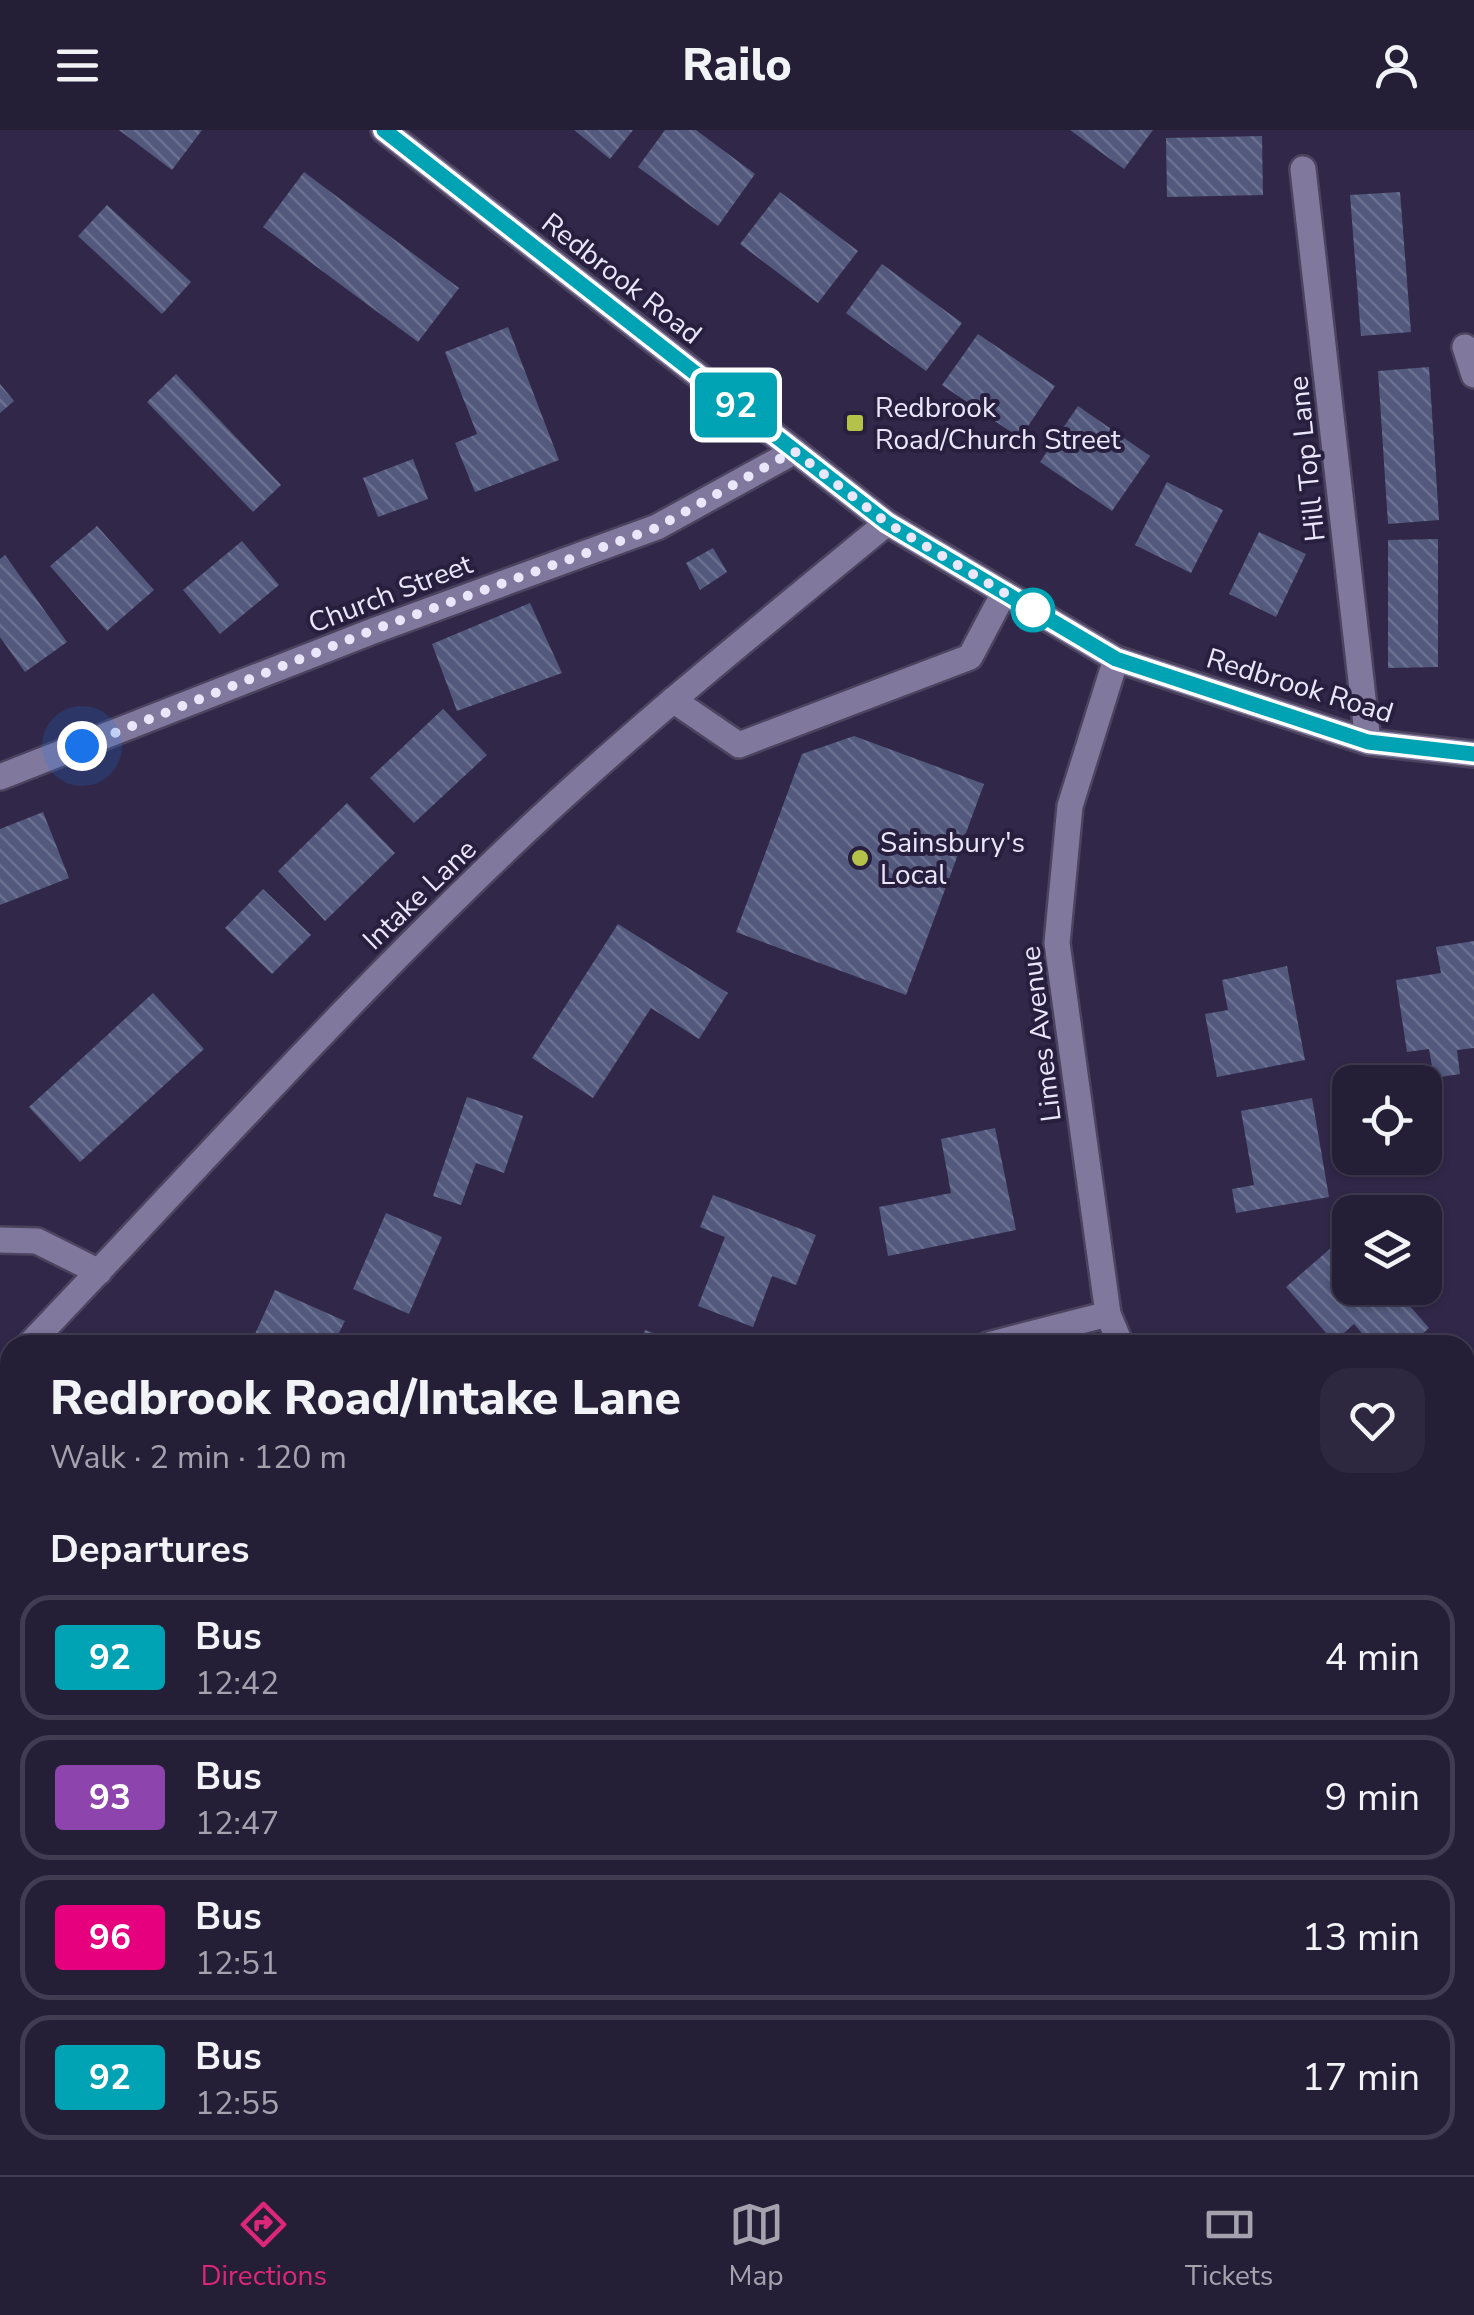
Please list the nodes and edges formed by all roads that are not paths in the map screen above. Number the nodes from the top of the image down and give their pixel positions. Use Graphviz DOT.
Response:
graph roads {
  1 [pos="384,130"];
  2 [pos="1303,169"];
  3 [pos="1465,347"];
  4 [pos="1474,374"];
  5 [pos="794,451"];
  6 [pos="887,523"];
  7 [pos="1004,593"];
  8 [pos="1116,659"];
  9 [pos="673,700"];
  10 [pos="1368,742"];
  11 [pos="1474,754"];
  12 [pos="0,777"];
  13 [pos="0,1240"];
  14 [pos="98,1272"];
  15 [pos="1108,1314"];
  16 [pos="38,1335"];
  17 [pos="1027,1335"];
  18 [pos="1117,1335"];
  1 -- 5 [label="street, Redbrook Road"];
  2 -- 10 [label="street, Hill Top Lane"];
  3 -- 4 [label="street"];
  5 -- 6 [label="street, Redbrook Road"];
  5 -- 12 [label="street, Church Street"];
  6 -- 7 [label="street, Redbrook Road"];
  6 -- 9 [label="street, Intake Lane"];
  7 -- 8 [label="street, Redbrook Road"];
  7 -- 9 [label="street"];
  8 -- 10 [label="street, Redbrook Road"];
  8 -- 15 [label="street, Limes Avenue"];
  9 -- 14 [label="street, Intake Lane"];
  10 -- 11 [label="street, Redbrook Road"];
  13 -- 14 [label="street"];
  14 -- 16 [label="street, Intake Lane"];
  15 -- 17 [label="street"];
  15 -- 18 [label="street, Limes Avenue"];
}
